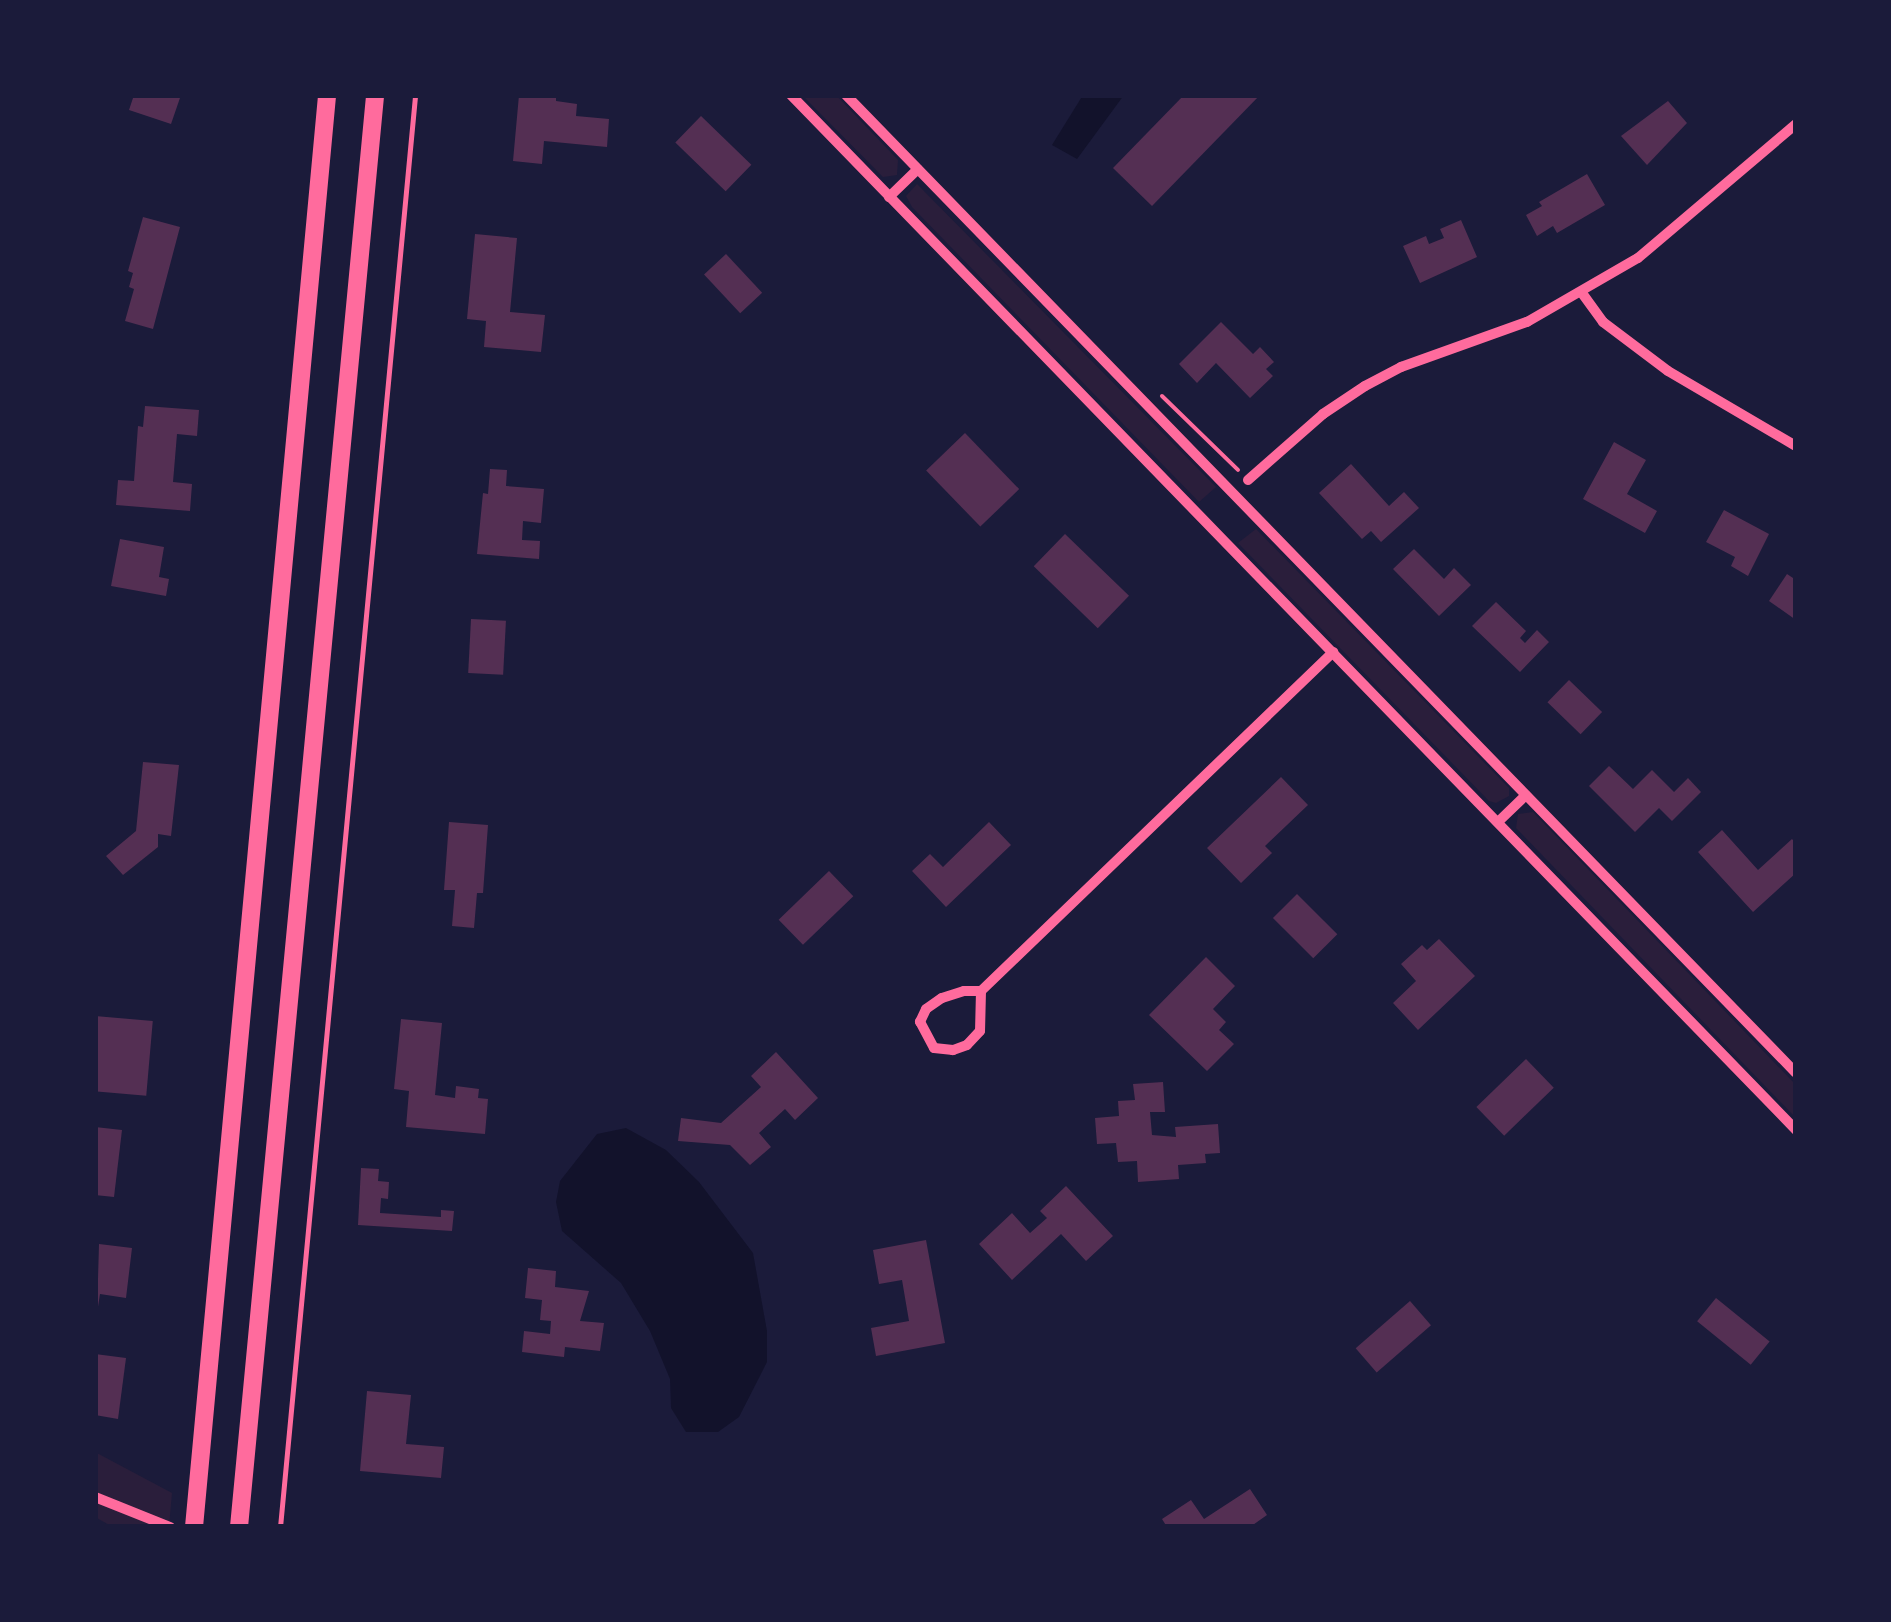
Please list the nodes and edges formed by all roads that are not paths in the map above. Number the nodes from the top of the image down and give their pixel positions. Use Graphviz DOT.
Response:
graph roads {
  1 [pos="327,95"];
  2 [pos="375,95"];
  3 [pos="414,95"];
  4 [pos="791,95"];
  5 [pos="846,95"];
  6 [pos="1796,124"];
  7 [pos="918,169"];
  8 [pos="889,196"];
  9 [pos="1582,294"];
  10 [pos="1796,446"];
  11 [pos="1248,480"];
  12 [pos="1333,652"];
  13 [pos="1526,795"];
  14 [pos="1499,821"];
  15 [pos="982,992"];
  16 [pos="1796,1073"];
  17 [pos="1796,1130"];
  18 [pos="95,1497"];
  19 [pos="170,1527"];
  20 [pos="194,1527"];
  21 [pos="240,1527"];
  22 [pos="280,1527"];
  1 -- 20 [label="main road"];
  2 -- 21 [label="main road"];
  3 -- 22 [label="lane"];
  4 -- 8 [label="street"];
  5 -- 7 [label="street"];
  6 -- 9 [label="street"];
  7 -- 8 [label="street"];
  7 -- 13 [label="street"];
  8 -- 12 [label="street"];
  9 -- 10 [label="street"];
  9 -- 11 [label="street"];
  12 -- 14 [label="street"];
  12 -- 15 [label="street"];
  13 -- 14 [label="street"];
  13 -- 16 [label="street"];
  14 -- 17 [label="street"];
  15 -- 15 [label="street"];
  18 -- 19 [label="street"];
}
